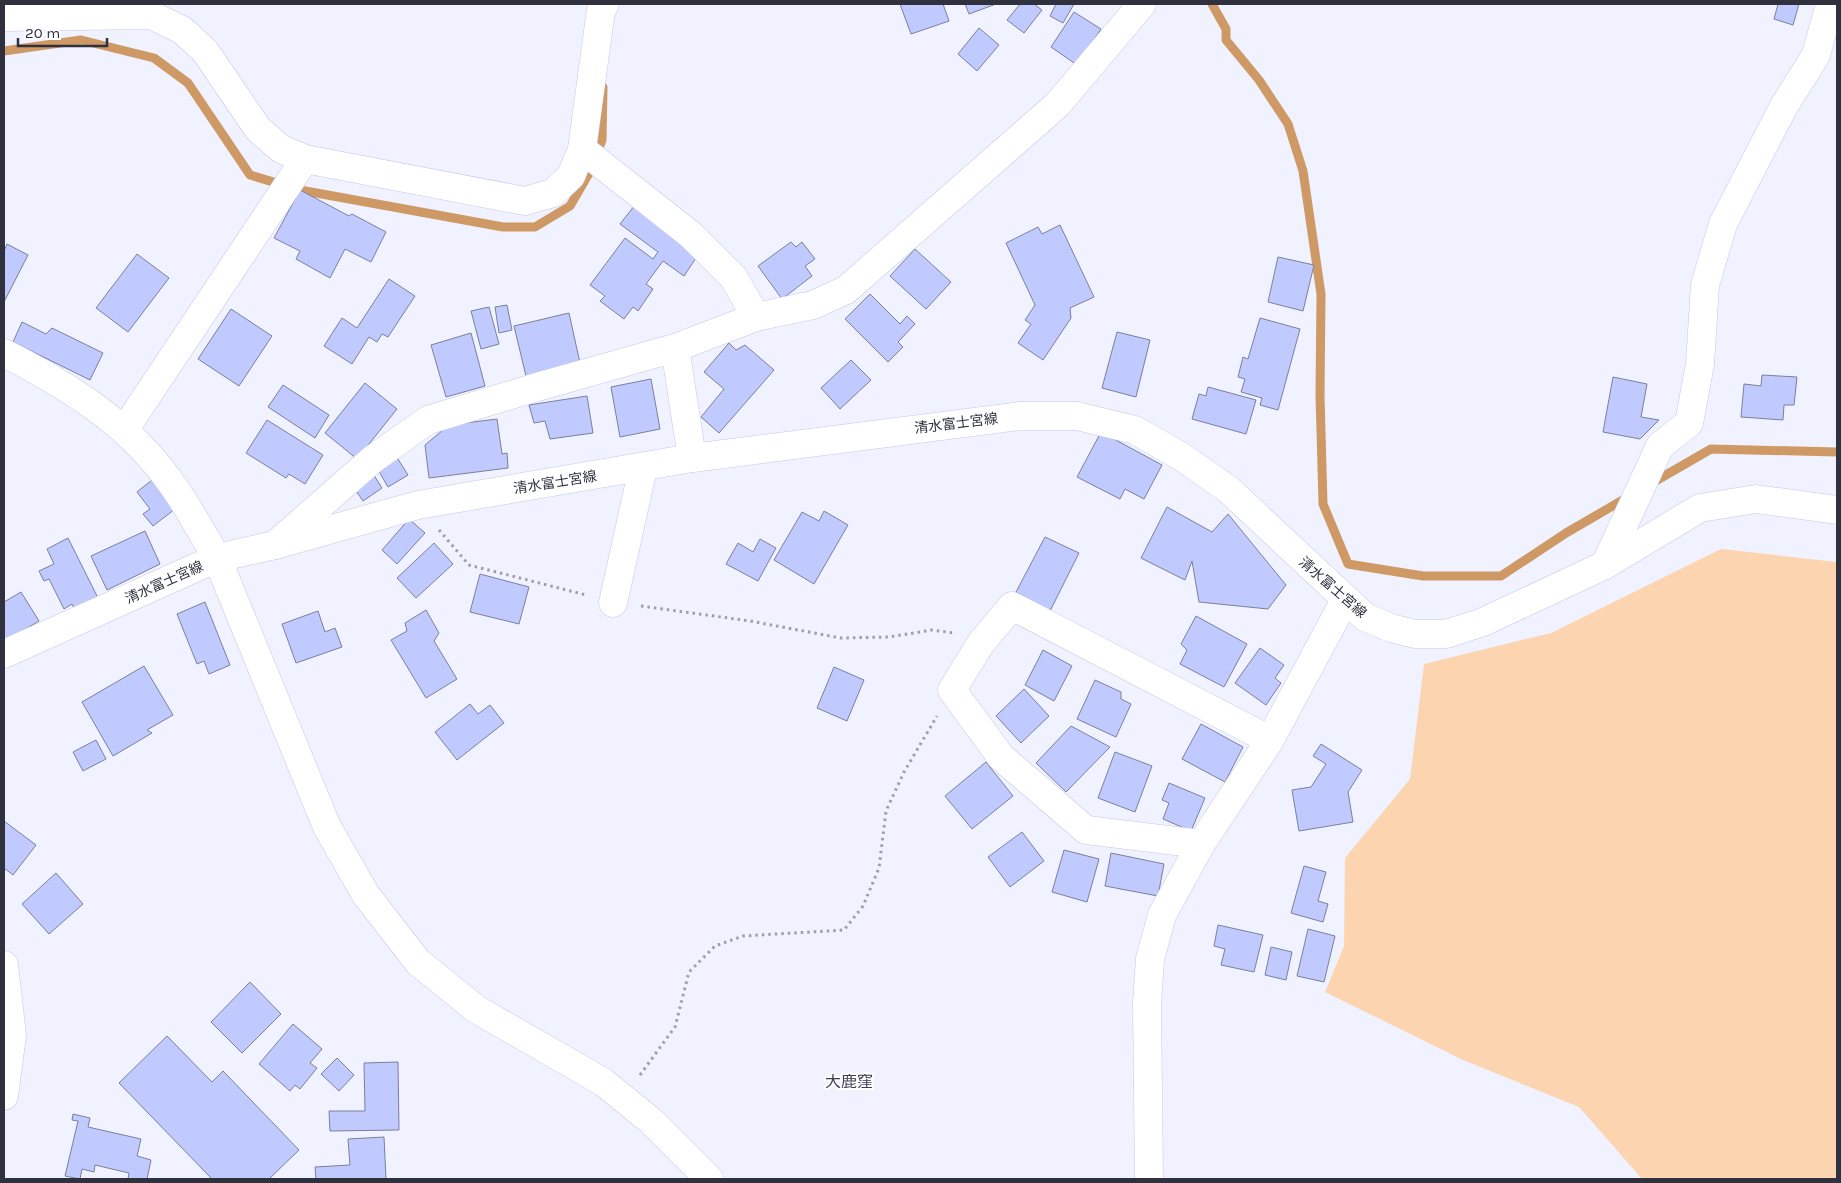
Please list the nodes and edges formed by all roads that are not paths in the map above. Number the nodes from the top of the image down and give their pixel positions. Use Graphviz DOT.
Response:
graph roads {
  1 [pos="605,4"];
  2 [pos="1830,4"];
  3 [pos="1138,5"];
  4 [pos="4,17"];
  5 [pos="583,150"];
  6 [pos="305,159"];
  7 [pos="756,317"];
  8 [pos="675,348"];
  9 [pos="4,353"];
  10 [pos="125,429"];
  11 [pos="692,458"];
  12 [pos="643,468"];
  13 [pos="1837,510"];
  14 [pos="275,545"];
  15 [pos="217,558"];
  16 [pos="1605,565"];
  17 [pos="1345,600"];
  18 [pos="614,603"];
  19 [pos="4,654"];
  20 [pos="1270,740"];
  21 [pos="1201,844"];
  22 [pos="4,966"];
  23 [pos="4,1096"];
  24 [pos="709,1179"];
  25 [pos="1150,1179"];
  1 -- 5 [label="street"];
  2 -- 16 [label="street"];
  3 -- 7 [label="street"];
  4 -- 6 [label="street"];
  5 -- 6 [label="street"];
  5 -- 7 [label="street"];
  6 -- 10 [label="street"];
  7 -- 8 [label="street"];
  8 -- 11 [label="street"];
  8 -- 14 [label="street"];
  9 -- 10 [label="street"];
  10 -- 15 [label="street"];
  11 -- 12 [label="street, 清水富士宮線"];
  11 -- 17 [label="street, 清水富士宮線"];
  12 -- 14 [label="street, 清水富士宮線"];
  12 -- 18 [label="street"];
  13 -- 16 [label="street, 清水富士宮線"];
  14 -- 15 [label="street, 清水富士宮線"];
  15 -- 19 [label="street, 清水富士宮線"];
  15 -- 24 [label="street"];
  16 -- 17 [label="street, 清水富士宮線"];
  17 -- 20 [label="street"];
  20 -- 21 [label="street"];
  20 -- 21 [label="street"];
  21 -- 25 [label="street"];
  22 -- 23 [label="street"];
}
